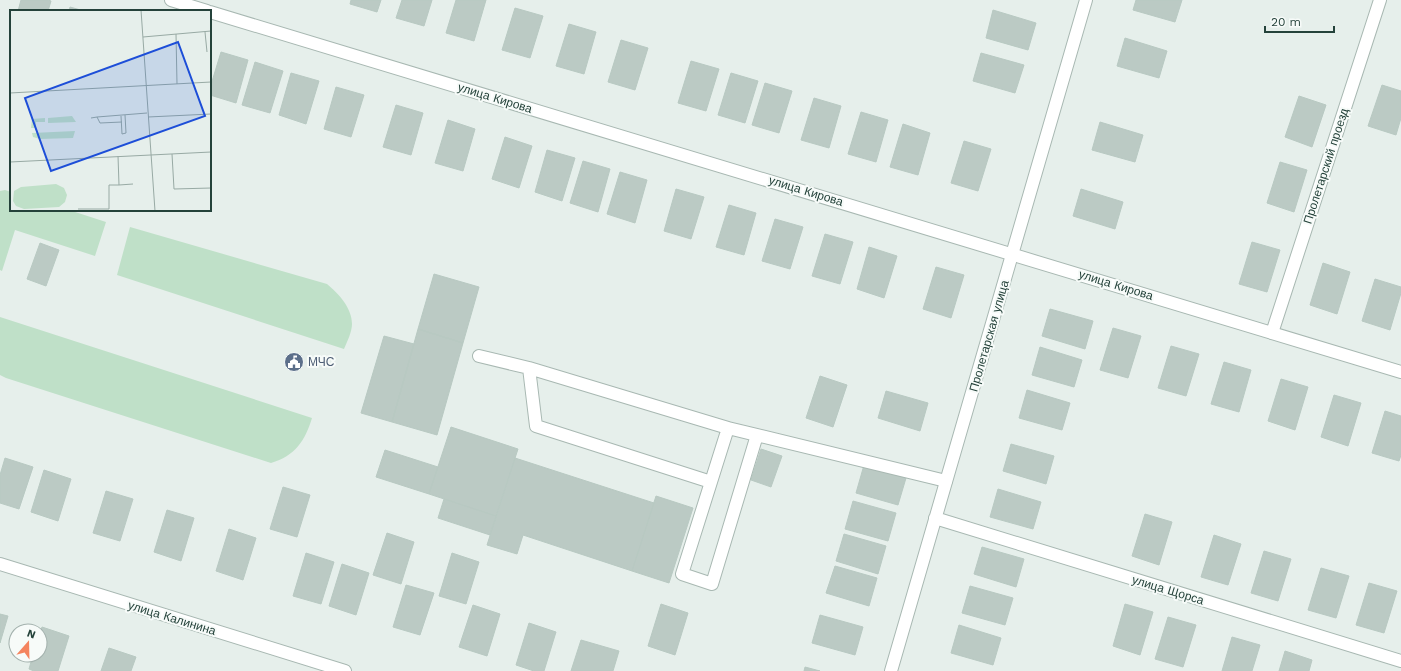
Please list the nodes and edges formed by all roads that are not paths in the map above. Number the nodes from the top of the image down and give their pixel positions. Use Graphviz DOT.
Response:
graph roads {
  1 [pos="171,0"];
  2 [pos="1086,0"];
  3 [pos="1380,0"];
  4 [pos="204,10"];
  5 [pos="211,12"];
  6 [pos="1013,254"];
  7 [pos="1272,333"];
  8 [pos="479,356"];
  9 [pos="529,368"];
  10 [pos="1401,372"];
  11 [pos="728,428"];
  12 [pos="757,435"];
  13 [pos="946,481"];
  14 [pos="711,482"];
  15 [pos="935,518"];
  16 [pos="0,564"];
  17 [pos="1401,661"];
  18 [pos="345,671"];
  19 [pos="891,671"];
  1 -- 4 [label="street"];
  2 -- 6 [label="street, Пролетарская улица"];
  3 -- 7 [label="street, Пролетарский проезд"];
  5 -- 6 [label="street, улица Кирова"];
  6 -- 7 [label="street, улица Кирова"];
  6 -- 13 [label="street, Пролетарская улица"];
  7 -- 10 [label="street, улица Кирова"];
  8 -- 9 [label="street"];
  9 -- 11 [label="street"];
  9 -- 14 [label="street"];
  11 -- 12 [label="street"];
  11 -- 14 [label="street"];
  12 -- 13 [label="street"];
  12 -- 14 [label="street"];
  13 -- 15 [label="street, Пролетарская улица"];
  15 -- 17 [label="street, улица Щорса"];
  15 -- 19 [label="street, Пролетарская улица"];
  16 -- 18 [label="street, улица Калинина"];
}
